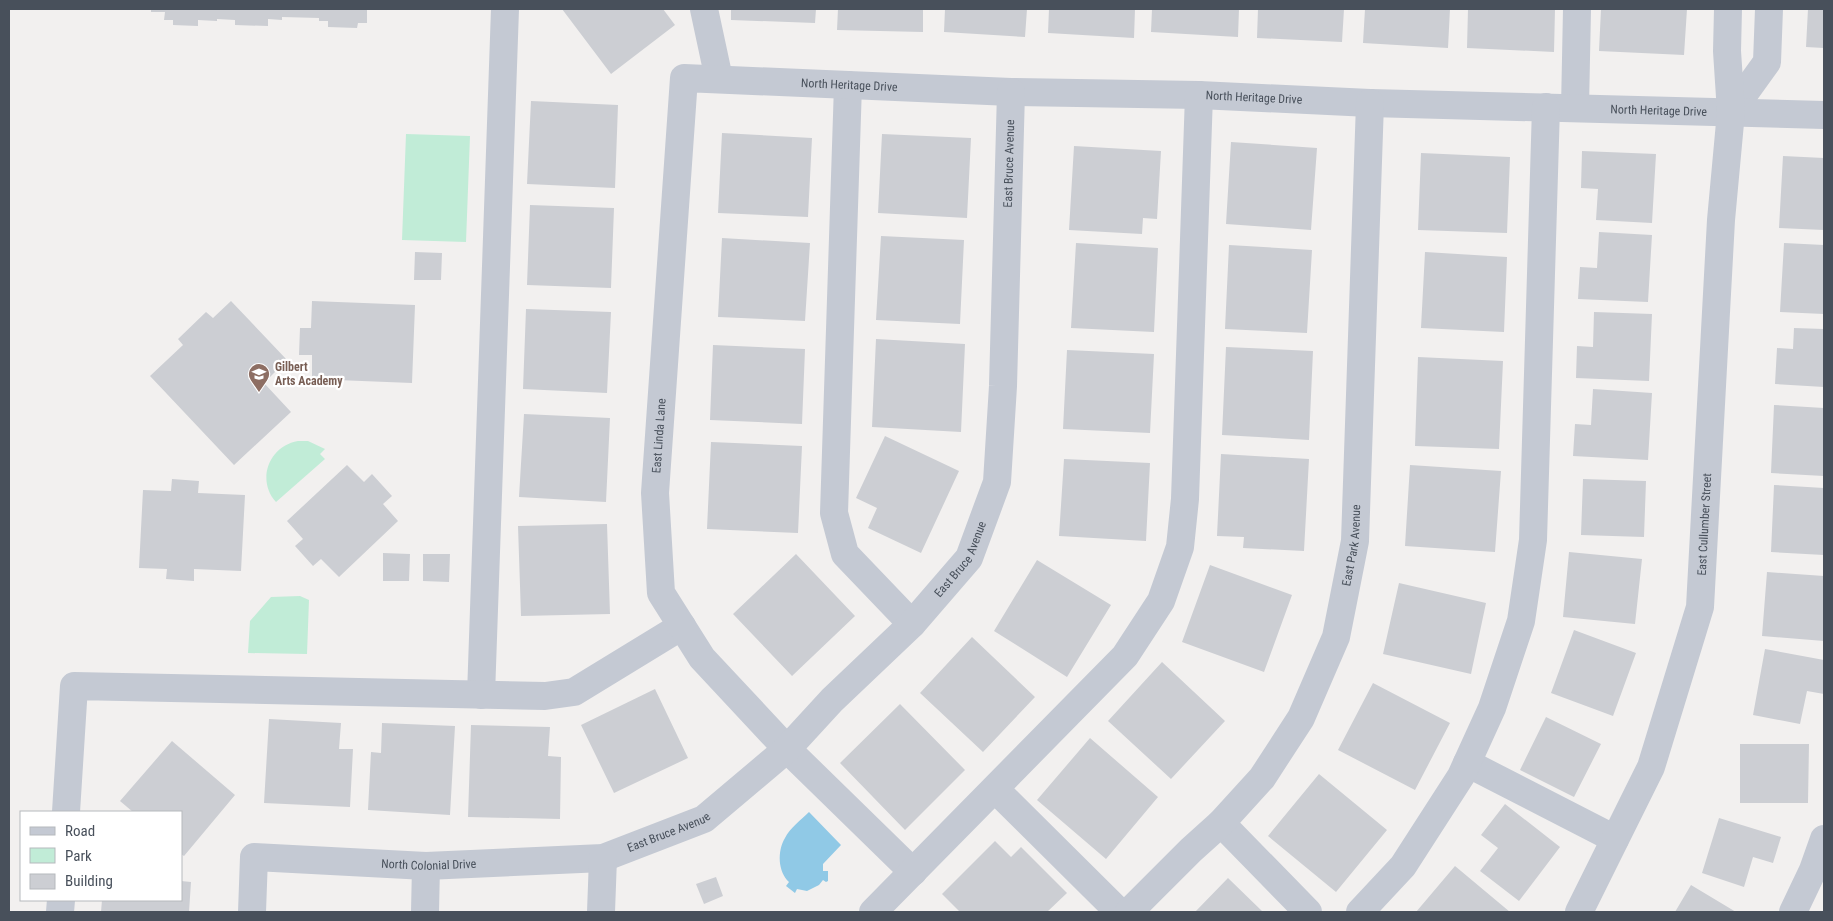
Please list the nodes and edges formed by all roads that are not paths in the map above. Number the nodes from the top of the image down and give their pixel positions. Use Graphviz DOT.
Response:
graph roads {
  1 [pos="505,9"];
  2 [pos="704,9"];
  3 [pos="1577,9"];
  4 [pos="1728,9"];
  5 [pos="1769,9"];
  6 [pos="684,78"];
  7 [pos="718,79"];
  8 [pos="848,85"];
  9 [pos="1011,92"];
  10 [pos="1200,95"];
  11 [pos="1370,103"];
  12 [pos="1546,107"];
  13 [pos="1575,108"];
  14 [pos="1732,112"];
  15 [pos="1824,115"];
  16 [pos="912,624"];
  17 [pos="682,626"];
  18 [pos="481,695"];
  19 [pos="787,749"];
  20 [pos="1467,763"];
  21 [pos="996,789"];
  22 [pos="66,811"];
  23 [pos="1221,823"];
  24 [pos="1615,840"];
  25 [pos="1824,840"];
  26 [pos="602,858"];
  27 [pos="426,866"];
  28 [pos="913,872"];
  29 [pos="252,912"];
  30 [pos="424,912"];
  31 [pos="601,912"];
  32 [pos="873,912"];
  33 [pos="1119,912"];
  34 [pos="1129,912"];
  35 [pos="1308,912"];
  36 [pos="1360,912"];
  37 [pos="1579,912"];
  38 [pos="1793,912"];
  1 -- 18 [label="street"];
  2 -- 7 [label="street"];
  3 -- 13 [label="street"];
  4 -- 14 [label="street, East Cullumber Street"];
  5 -- 14 [label="street, East Cullumber Street"];
  6 -- 7 [label="street, North Heritage Drive"];
  6 -- 17 [label="street, East Linda Lane"];
  7 -- 8 [label="street, North Heritage Drive"];
  8 -- 9 [label="street, North Heritage Drive"];
  8 -- 16 [label="street"];
  9 -- 10 [label="street, North Heritage Drive"];
  9 -- 16 [label="street, East Bruce Avenue"];
  10 -- 11 [label="street, North Heritage Drive"];
  10 -- 21 [label="street"];
  11 -- 12 [label="street, North Heritage Drive"];
  11 -- 23 [label="street, East Park Avenue"];
  12 -- 13 [label="street, North Heritage Drive"];
  12 -- 20 [label="street"];
  13 -- 14 [label="street, North Heritage Drive"];
  14 -- 15 [label="street, North Heritage Drive"];
  14 -- 24 [label="street, East Cullumber Street"];
  16 -- 19 [label="street, East Bruce Avenue"];
  17 -- 18 [label="street"];
  17 -- 19 [label="street, East Linda Lane"];
  18 -- 22 [label="street"];
  19 -- 26 [label="street, East Bruce Avenue"];
  19 -- 28 [label="street, East Linda Lane"];
  20 -- 24 [label="street"];
  20 -- 36 [label="street"];
  21 -- 28 [label="street"];
  21 -- 33 [label="street"];
  23 -- 34 [label="street, East Park Avenue"];
  23 -- 35 [label="street"];
  24 -- 37 [label="street, East Cullumber Street"];
  25 -- 38 [label="street"];
  26 -- 27 [label="street, North Colonial Drive"];
  26 -- 31 [label="street"];
  27 -- 29 [label="street, North Colonial Drive"];
  27 -- 30 [label="street"];
  28 -- 32 [label="street"];
}
